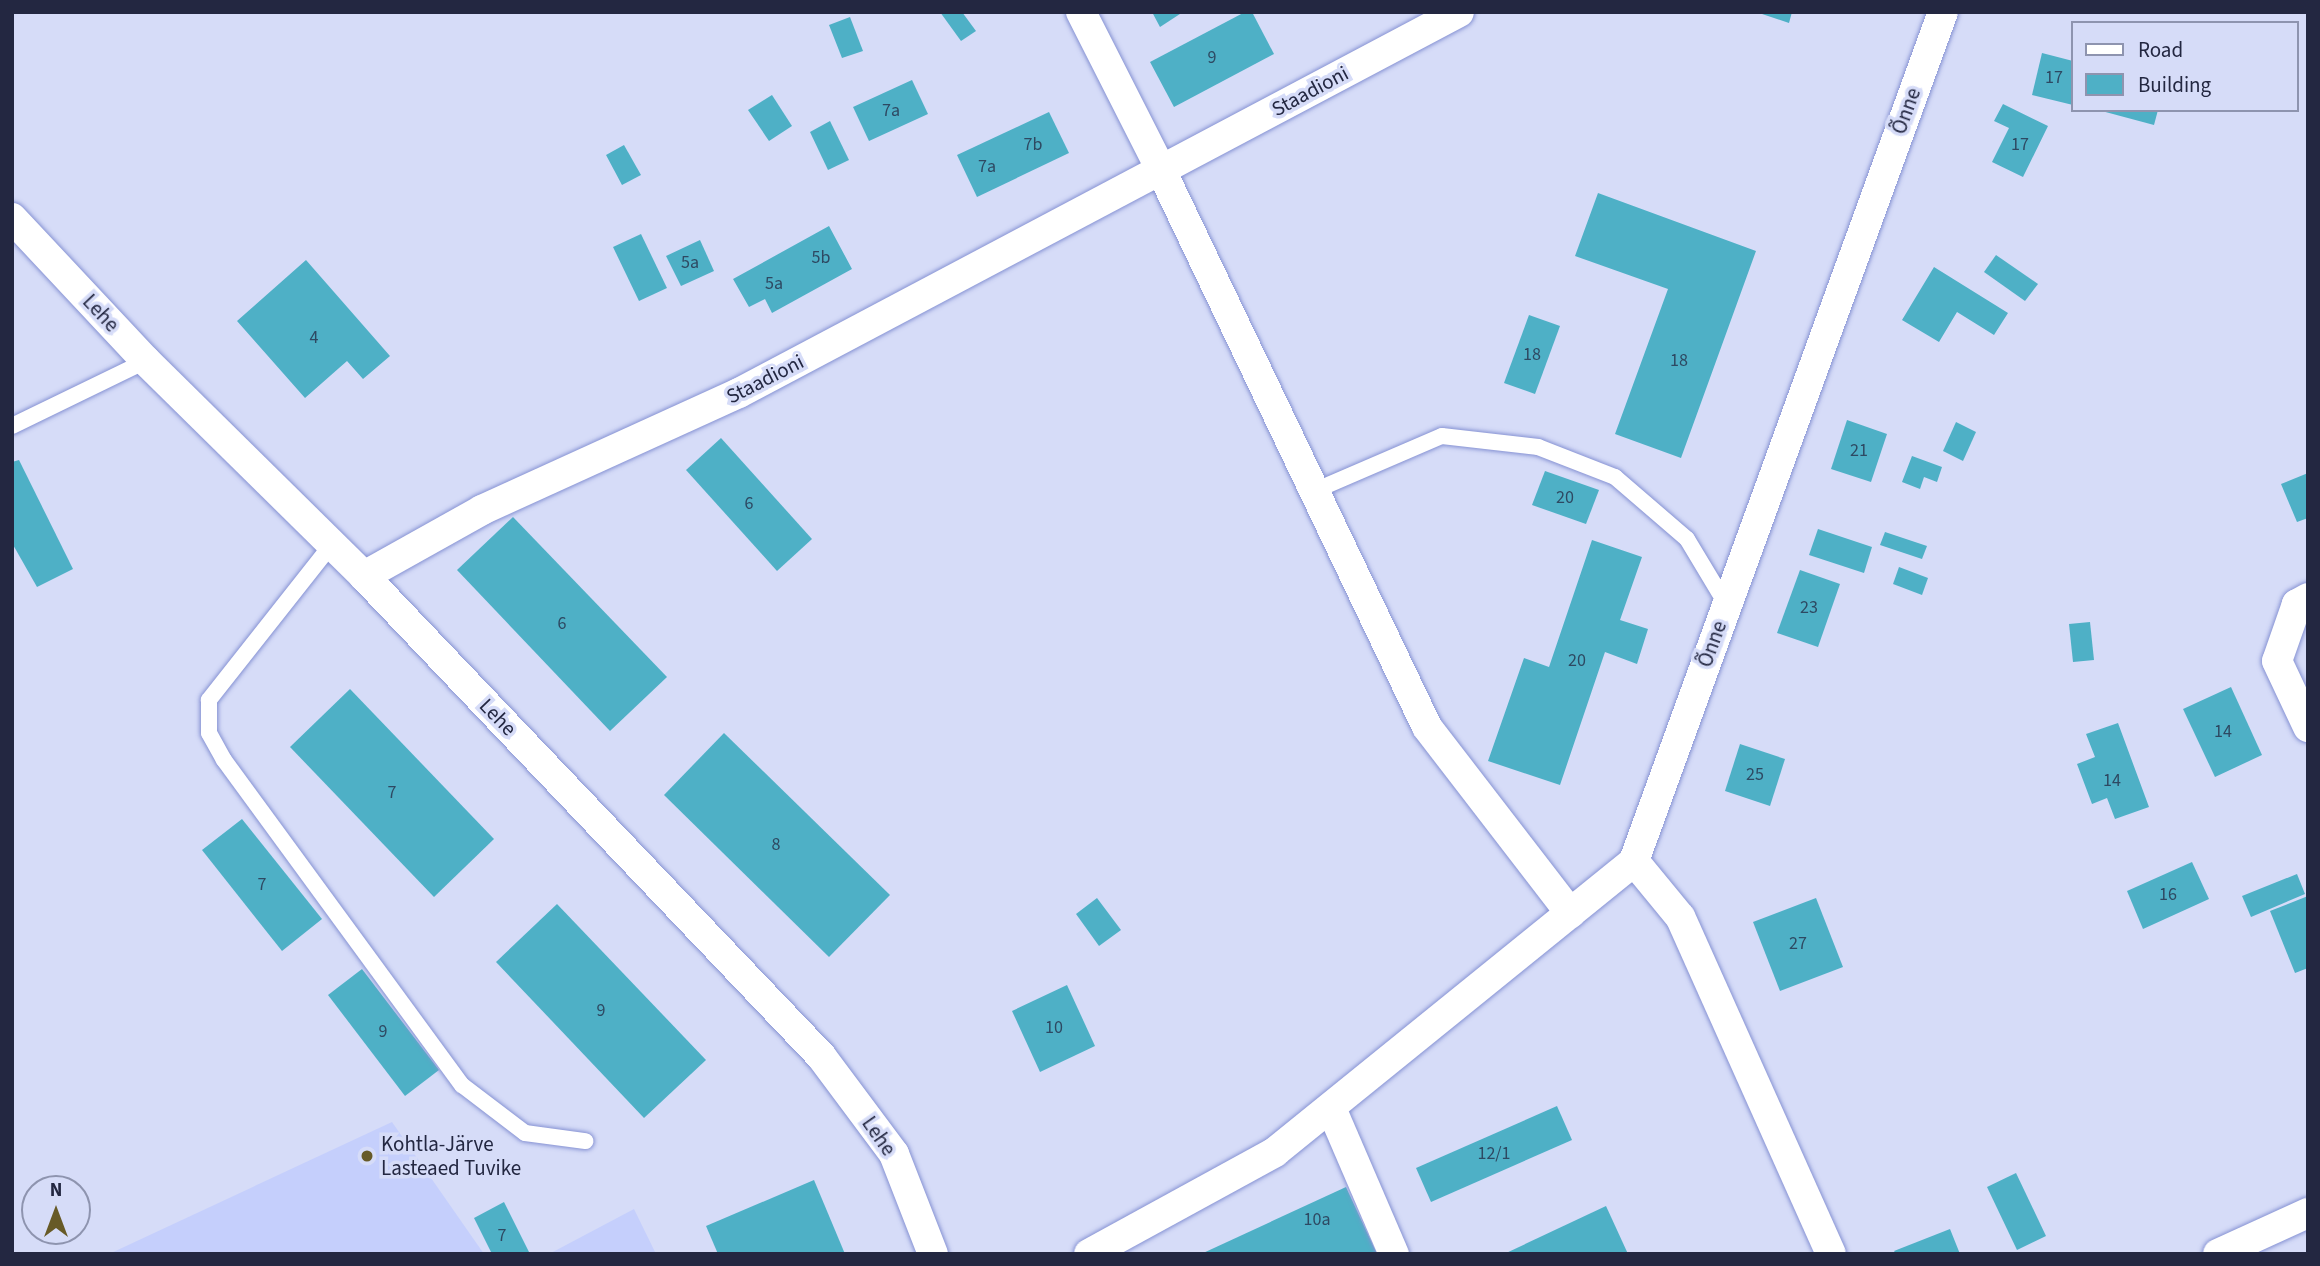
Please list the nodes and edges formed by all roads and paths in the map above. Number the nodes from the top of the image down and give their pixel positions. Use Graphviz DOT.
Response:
graph roads {
  1 [pos="1081,12"];
  2 [pos="1459,12"];
  3 [pos="1943,12"];
  4 [pos="1161,170"];
  5 [pos="12,218"];
  6 [pos="146,361"];
  7 [pos="12,426"];
  8 [pos="1314,491"];
  9 [pos="332,544"];
  10 [pos="364,576"];
  11 [pos="2308,598"];
  12 [pos="1726,604"];
  13 [pos="2308,727"];
  14 [pos="1634,861"];
  15 [pos="1570,914"];
  16 [pos="1331,1108"];
  17 [pos="584,1141"];
  18 [pos="2308,1213"];
  19 [pos="933,1254"];
  20 [pos="1089,1254"];
  21 [pos="1394,1254"];
  22 [pos="1831,1254"];
  23 [pos="2218,1254"];
  1 -- 4 [label="street"];
  2 -- 4 [label="street, Staadioni"];
  3 -- 12 [label="street, Õnne"];
  4 -- 8 [label="street"];
  4 -- 10 [label="street, Staadioni"];
  5 -- 6 [label="street, Lehe"];
  6 -- 7 [label="lane"];
  6 -- 9 [label="street, Lehe"];
  8 -- 12 [label="lane"];
  8 -- 15 [label="street"];
  9 -- 10 [label="street, Lehe"];
  9 -- 17 [label="lane"];
  10 -- 19 [label="street, Lehe"];
  11 -- 13 [label="street"];
  12 -- 14 [label="street, Õnne"];
  14 -- 15 [label="street"];
  14 -- 22 [label="street"];
  15 -- 16 [label="street"];
  16 -- 20 [label="street"];
  16 -- 21 [label="street"];
  18 -- 23 [label="street"];
}
